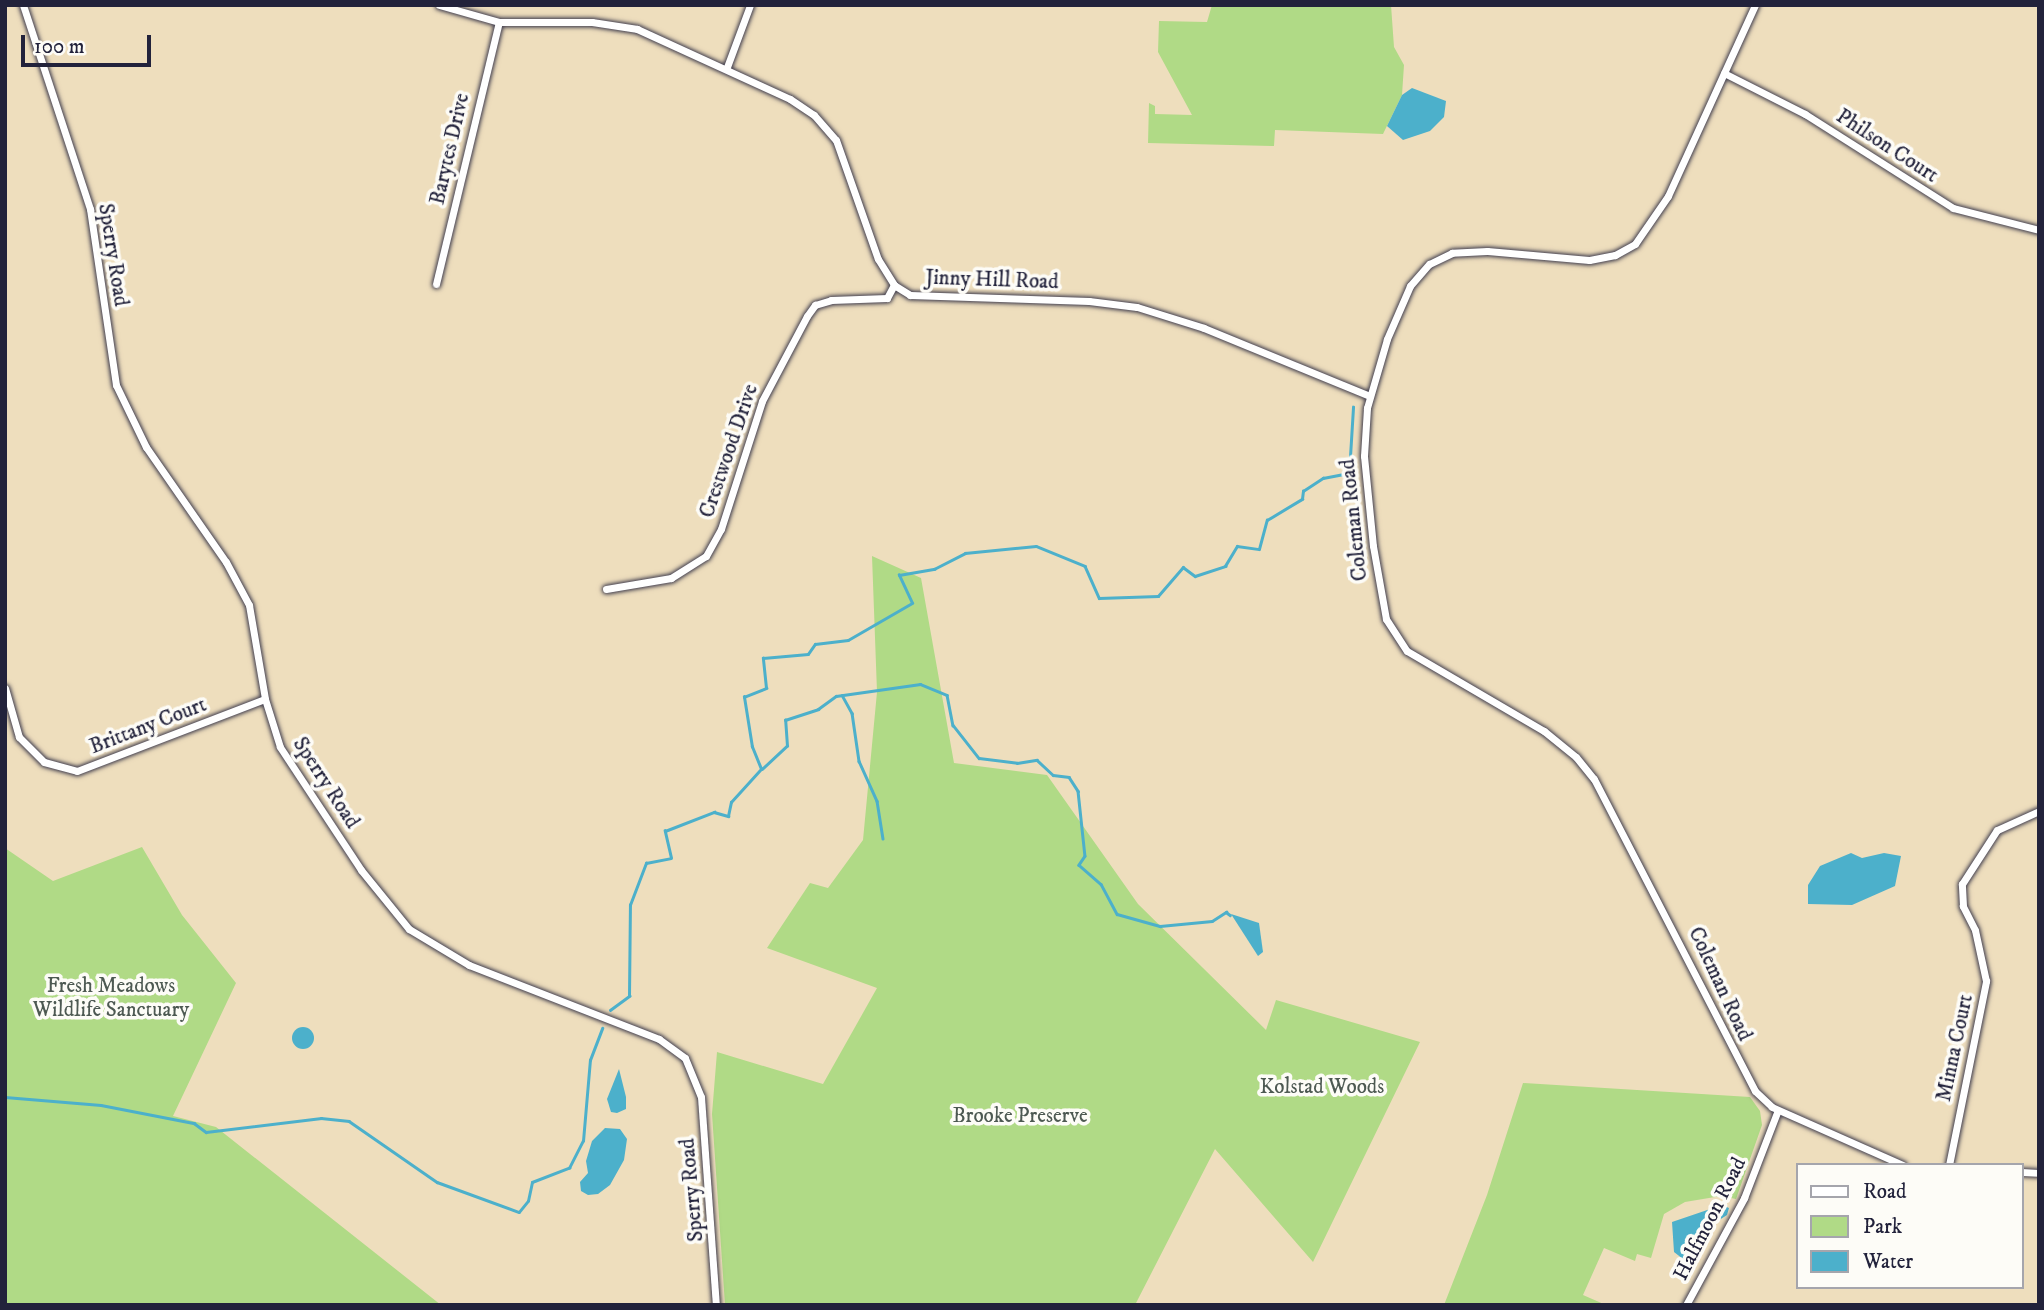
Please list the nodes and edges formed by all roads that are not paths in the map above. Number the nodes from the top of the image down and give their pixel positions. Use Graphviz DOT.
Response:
graph roads {
  1 [pos="23,5"];
  2 [pos="439,5"];
  3 [pos="750,5"];
  4 [pos="1755,5"];
  5 [pos="499,22"];
  6 [pos="727,67"];
  7 [pos="1724,73"];
  8 [pos="2039,230"];
  9 [pos="436,284"];
  10 [pos="894,285"];
  11 [pos="1370,396"];
  12 [pos="606,589"];
  13 [pos="5,688"];
  14 [pos="265,699"];
  15 [pos="2039,811"];
  16 [pos="1778,1110"];
  17 [pos="1898,1163"];
  18 [pos="1949,1163"];
  19 [pos="716,1305"];
  20 [pos="1686,1305"];
  1 -- 14 [label="street, Sperry Road"];
  2 -- 5 [label="street, Jinny Hill Road"];
  3 -- 6 [label="street"];
  4 -- 7 [label="street, Coleman Road"];
  5 -- 6 [label="street, Jinny Hill Road"];
  5 -- 9 [label="street, Barytes Drive"];
  6 -- 10 [label="street, Jinny Hill Road"];
  7 -- 8 [label="street, Philson Court"];
  7 -- 11 [label="street, Coleman Road"];
  10 -- 11 [label="street, Jinny Hill Road"];
  10 -- 12 [label="street, Crestwood Drive"];
  11 -- 16 [label="street, Coleman Road"];
  13 -- 14 [label="street, Brittany Court"];
  14 -- 19 [label="street, Sperry Road"];
  15 -- 18 [label="street, Minna Court"];
  16 -- 17 [label="street, Coleman Road"];
  16 -- 20 [label="street, Halfmoon Road"];
}
